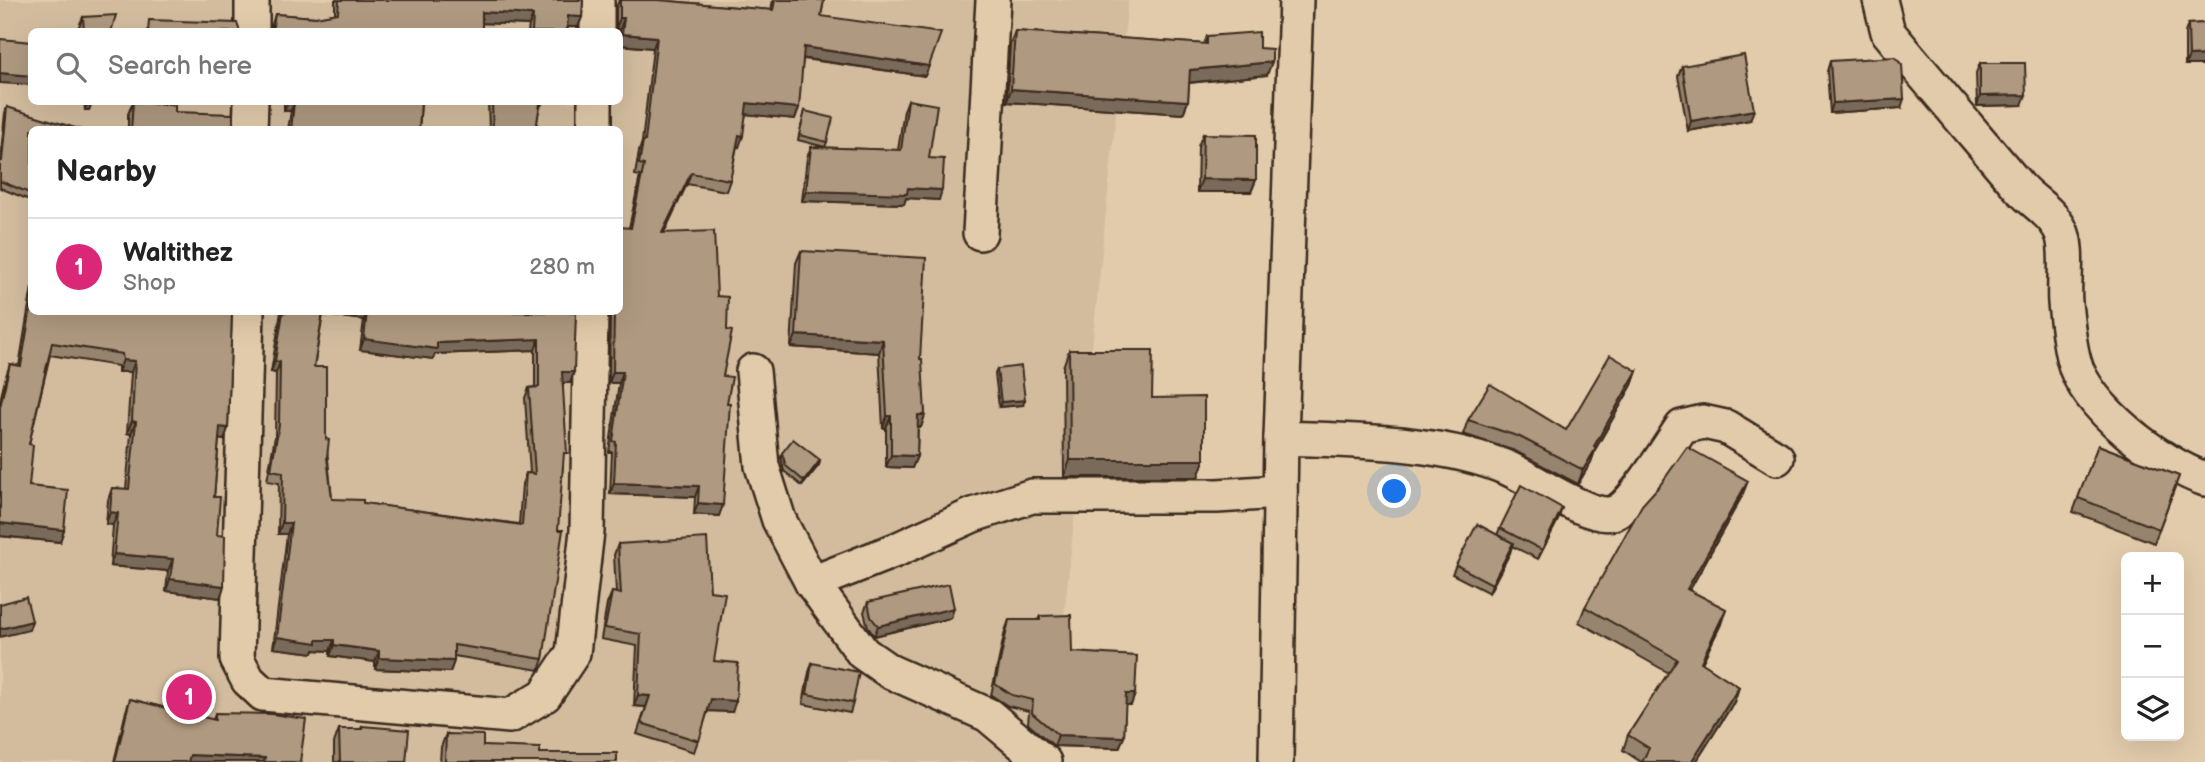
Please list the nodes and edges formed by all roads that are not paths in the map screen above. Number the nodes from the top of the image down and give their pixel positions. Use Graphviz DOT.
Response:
graph roads {
  1 [pos="252,0"];
  2 [pos="597,0"];
  3 [pos="993,0"];
  4 [pos="1296,0"];
  5 [pos="1880,0"];
  6 [pos="252,28"];
  7 [pos="597,28"];
  8 [pos="251,105"];
  9 [pos="595,105"];
  10 [pos="250,126"];
  11 [pos="595,126"];
  12 [pos="980,233"];
  13 [pos="247,315"];
  14 [pos="592,315"];
  15 [pos="753,371"];
  16 [pos="1281,438"];
  17 [pos="1777,458"];
  18 [pos="2205,479"];
  19 [pos="1280,492"];
  20 [pos="812,583"];
  21 [pos="1044,762"];
  22 [pos="1276,762"];
  1 -- 6 [label="street"];
  2 -- 7 [label="street"];
  3 -- 12 [label="street"];
  4 -- 16 [label="street"];
  5 -- 18 [label="street"];
  8 -- 10 [label="street"];
  9 -- 11 [label="street"];
  13 -- 14 [label="street"];
  15 -- 20 [label="street"];
  16 -- 17 [label="street"];
  16 -- 19 [label="street"];
  19 -- 20 [label="street"];
  19 -- 22 [label="street"];
  20 -- 21 [label="street"];
}
